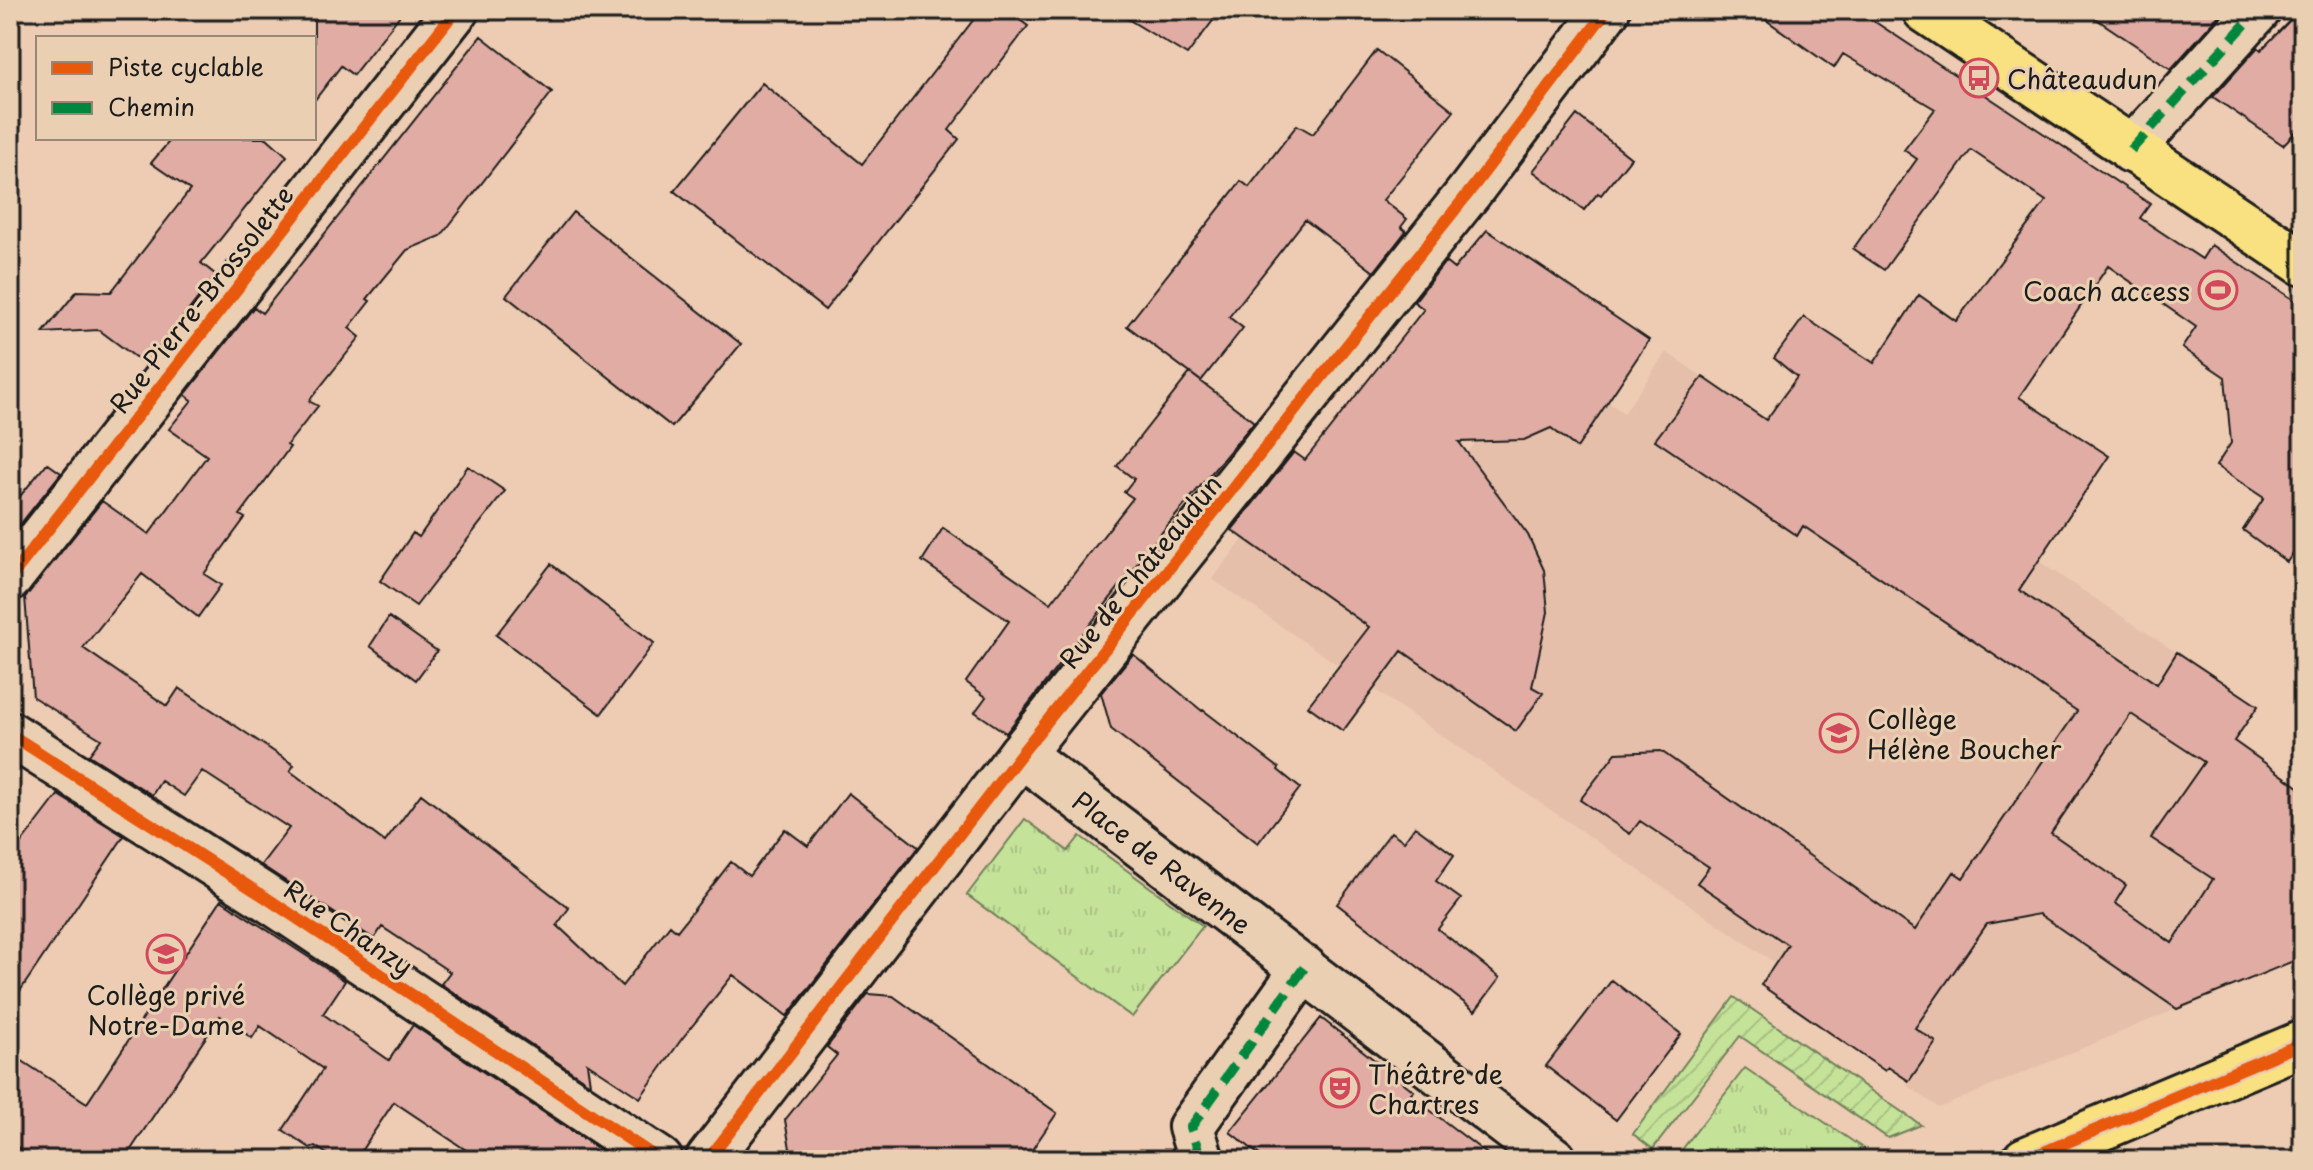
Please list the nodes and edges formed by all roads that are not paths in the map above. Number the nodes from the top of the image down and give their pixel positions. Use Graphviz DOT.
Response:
graph roads {
  1 [pos="456,10"];
  2 [pos="1607,10"];
  3 [pos="1925,10"];
  4 [pos="2258,10"];
  5 [pos="2131,150"];
  6 [pos="2303,263"];
  7 [pos="10,578"];
  8 [pos="10,734"];
  9 [pos="1021,754"];
  10 [pos="1304,968"];
  11 [pos="2303,1043"];
  12 [pos="660,1160"];
  13 [pos="708,1160"];
  14 [pos="1201,1160"];
  15 [pos="1554,1160"];
  16 [pos="2025,1160"];
  1 -- 7 [label="street, Rue Pierre-Brossolette"];
  2 -- 9 [label="street, Rue de Châteaudun"];
  3 -- 5 [label="main road"];
  4 -- 5 [label="street"];
  5 -- 6 [label="main road"];
  8 -- 12 [label="street, Rue Chanzy"];
  9 -- 10 [label="street, Place de Ravenne"];
  9 -- 13 [label="street, Rue de Châteaudun"];
  10 -- 14 [label="street"];
  10 -- 15 [label="street, Place de Ravenne"];
  11 -- 16 [label="main road"];
}
